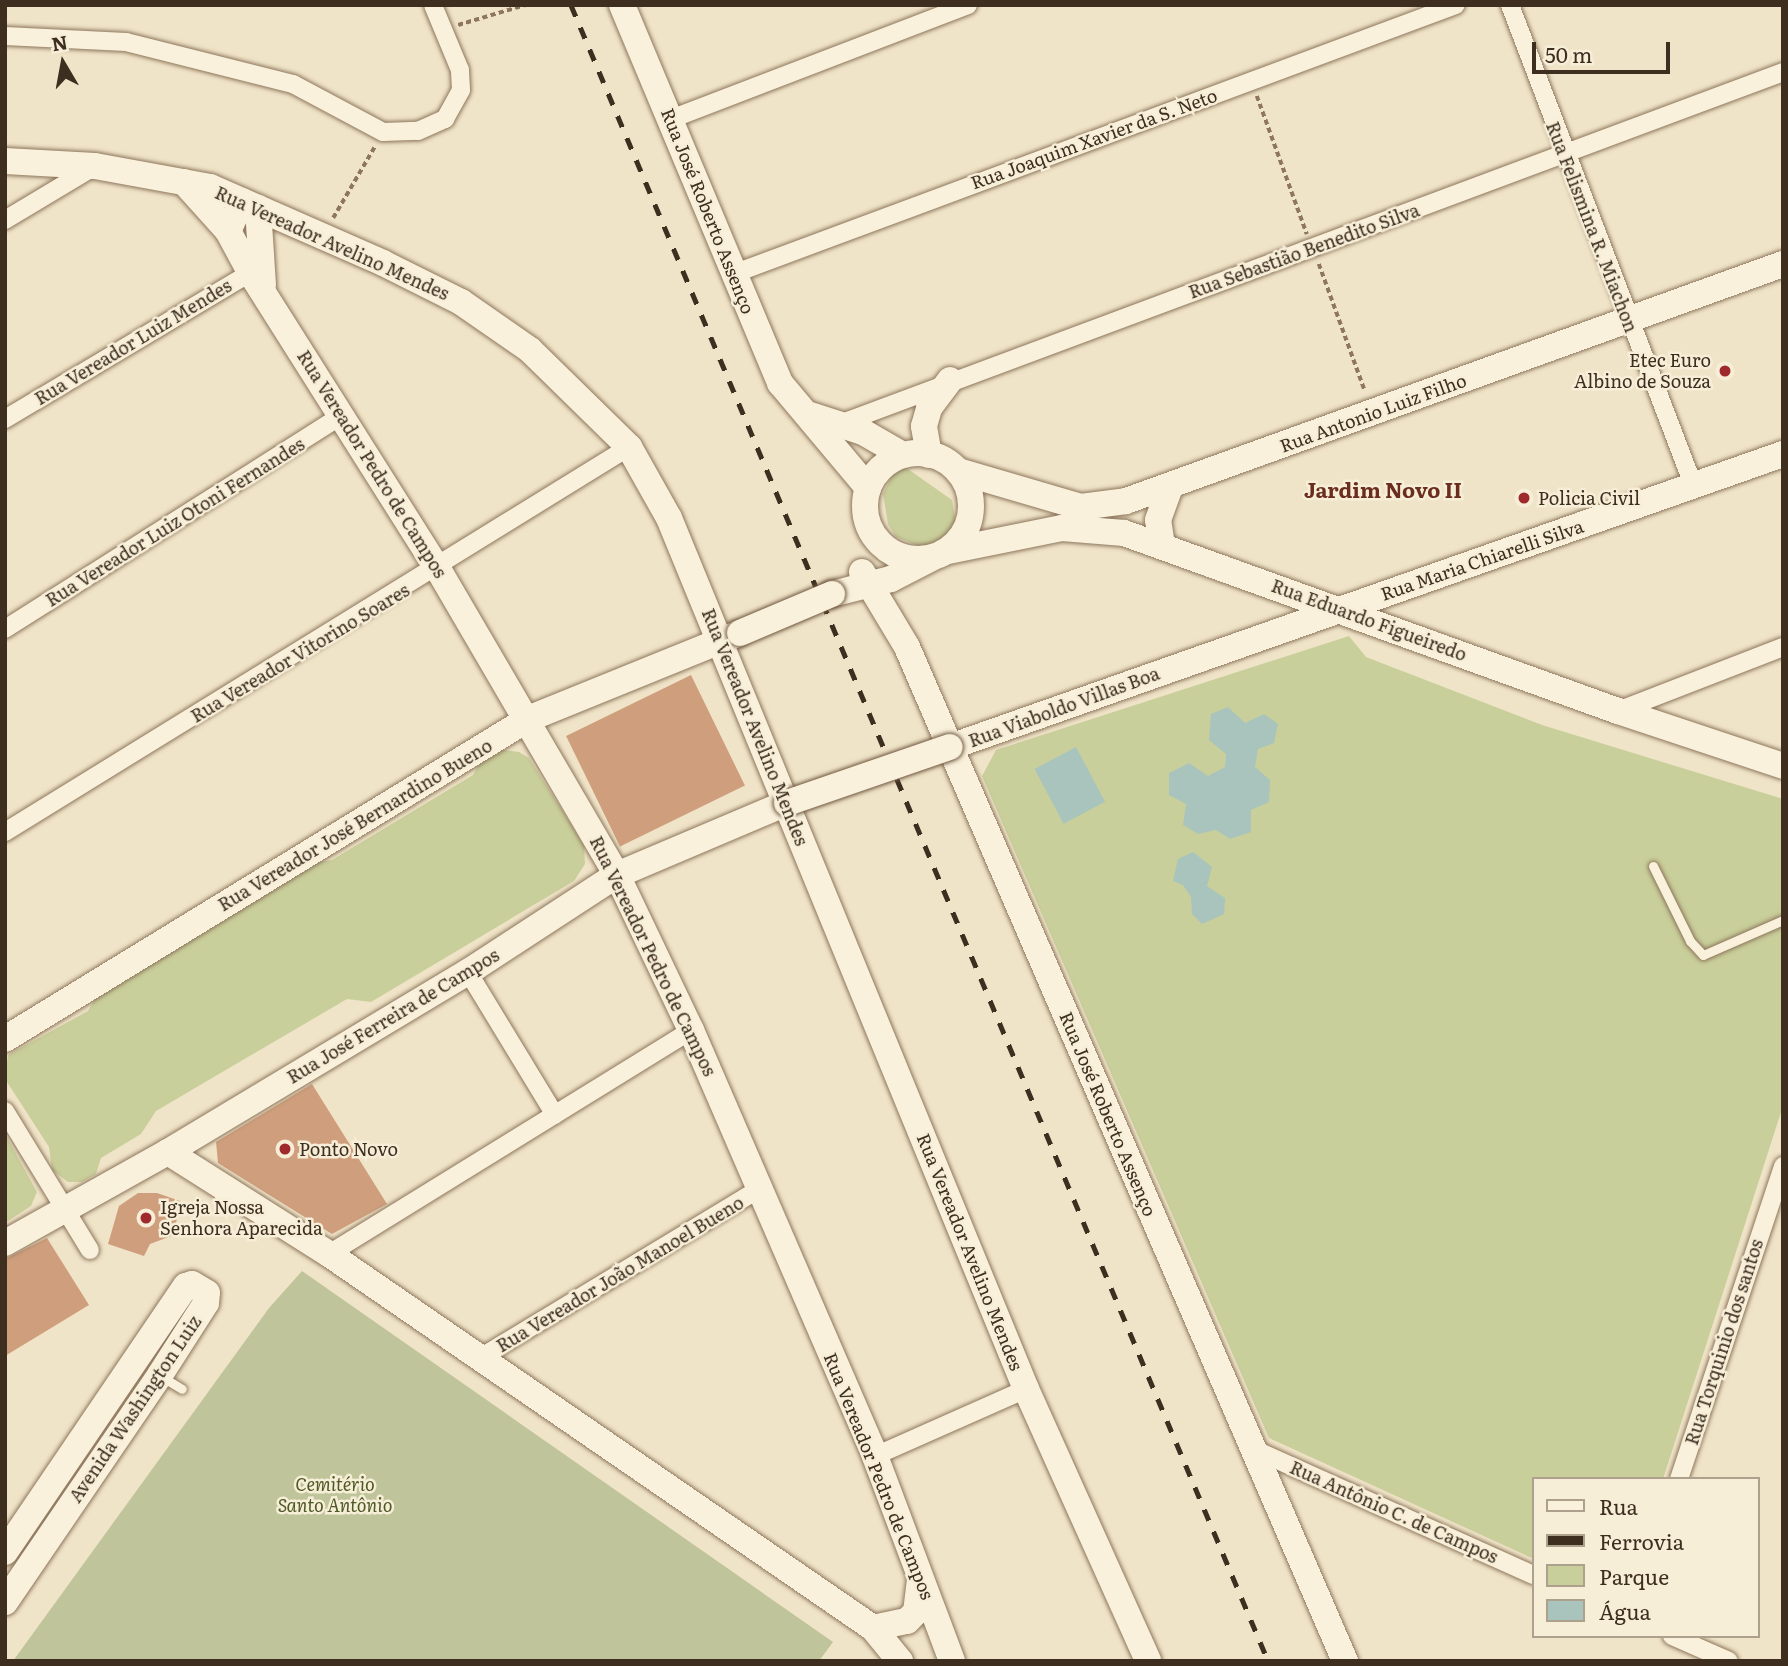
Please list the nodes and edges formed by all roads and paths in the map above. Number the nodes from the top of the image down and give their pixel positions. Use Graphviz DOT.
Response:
graph roads {
  1 [pos="433,5"];
  2 [pos="525,5"];
  3 [pos="622,5"];
  4 [pos="968,5"];
  5 [pos="1456,5"];
  6 [pos="1510,5"];
  7 [pos="443,29"];
  8 [pos="5,36"];
  9 [pos="1783,72"];
  10 [pos="671,119"];
  11 [pos="383,132"];
  12 [pos="1563,154"];
  13 [pos="5,161"];
  14 [pos="95,166"];
  15 [pos="184,182"];
  16 [pos="250,205"];
  17 [pos="5,220"];
  18 [pos="228,231"];
  19 [pos="322,236"];
  20 [pos="1783,264"];
  21 [pos="255,269"];
  22 [pos="733,274"];
  23 [pos="1629,322"];
  24 [pos="950,380"];
  25 [pos="344,414"];
  26 [pos="5,419"];
  27 [pos="833,429"];
  28 [pos="629,447"];
  29 [pos="1783,454"];
  30 [pos="916,455"];
  31 [pos="958,471"];
  32 [pos="1170,487"];
  33 [pos="1694,487"];
  34 [pos="868,488"];
  35 [pos="879,543"];
  36 [pos="1162,545"];
  37 [pos="940,554"];
  38 [pos="438,569"];
  39 [pos="866,579"];
  40 [pos="1340,608"];
  41 [pos="5,629"];
  42 [pos="730,638"];
  43 [pos="1783,647"];
  44 [pos="1618,711"];
  45 [pos="528,719"];
  46 [pos="950,747"];
  47 [pos="1783,766"];
  48 [pos="787,803"];
  49 [pos="5,832"];
  50 [pos="1653,866"];
  51 [pos="617,875"];
  52 [pos="1783,920"];
  53 [pos="468,972"];
  54 [pos="691,1030"];
  55 [pos="5,1039"];
  56 [pos="5,1111"];
  57 [pos="555,1115"];
  58 [pos="168,1152"];
  59 [pos="1783,1166"];
  60 [pos="760,1189"];
  61 [pos="62,1209"];
  62 [pos="5,1243"];
  63 [pos="90,1250"];
  64 [pos="329,1254"];
  65 [pos="480,1358"];
  66 [pos="138,1360"];
  67 [pos="160,1375"];
  68 [pos="182,1389"];
  69 [pos="1026,1389"];
  70 [pos="1253,1449"];
  71 [pos="875,1456"];
  72 [pos="1680,1477"];
  73 [pos="39,1503"];
  74 [pos="62,1519"];
  75 [pos="5,1552"];
  76 [pos="1532,1574"];
  77 [pos="920,1578"];
  78 [pos="5,1602"];
  79 [pos="873,1628"];
  80 [pos="1677,1638"];
  81 [pos="900,1661"];
  82 [pos="952,1661"];
  83 [pos="1147,1661"];
  84 [pos="1345,1661"];
  85 [pos="1729,1661"];
  1 -- 7 [label="street"];
  2 -- 7 [label="path"];
  3 -- 10 [label="main road, Rua José Roberto Assenço"];
  4 -- 10 [label="street"];
  5 -- 22 [label="street, Rua Joaquim Xavier da S. Neto"];
  6 -- 12 [label="street, Rua Felismina R. Miachon"];
  7 -- 11 [label="street"];
  8 -- 11 [label="street"];
  9 -- 12 [label="street, Rua Sebastião Benedito Silva"];
  10 -- 22 [label="main road, Rua José Roberto Assenço"];
  11 -- 19 [label="path"];
  12 -- 23 [label="street, Rua Felismina R. Miachon"];
  12 -- 24 [label="street, Rua Sebastião Benedito Silva"];
  13 -- 14 [label="main road, Rua Vereador Avelino Mendes"];
  14 -- 15 [label="main road, Rua Vereador Avelino Mendes"];
  14 -- 17 [label="street"];
  15 -- 16 [label="main road, Rua Vereador Avelino Mendes"];
  15 -- 18 [label="main road, Rua Vereador Pedro de Campos"];
  16 -- 18 [label="main road"];
  16 -- 19 [label="main road, Rua Vereador Avelino Mendes"];
  16 -- 21 [label="main road, Rua Vereador Pedro de Campos"];
  18 -- 21 [label="main road, Rua Vereador Pedro de Campos"];
  19 -- 28 [label="main road, Rua Vereador Avelino Mendes"];
  20 -- 23 [label="main road, Rua Antonio Luiz Filho"];
  21 -- 25 [label="main road, Rua Vereador Pedro de Campos"];
  21 -- 26 [label="street, Rua Vereador Luiz Mendes"];
  22 -- 27 [label="main road, Rua José Roberto Assenço"];
  23 -- 32 [label="main road, Rua Antonio Luiz Filho"];
  23 -- 33 [label="street, Rua Felismina R. Miachon"];
  24 -- 27 [label="street, Rua Sebastião Benedito Silva"];
  24 -- 30 [label="main road"];
  25 -- 38 [label="main road, Rua Vereador Pedro de Campos"];
  25 -- 41 [label="street, Rua Vereador Luiz Otoni Fernandes"];
  27 -- 30 [label="main road, Rua José Roberto Assenço"];
  27 -- 34 [label="main road"];
  28 -- 38 [label="street, Rua Vereador Vitorino Soares"];
  28 -- 42 [label="main road, Rua Vereador Avelino Mendes"];
  29 -- 33 [label="main road, Rua Maria Chiarelli Silva"];
  30 -- 31 [label="main road"];
  30 -- 34 [label="main road"];
  31 -- 32 [label="main road, Rua Antonio Luiz Filho"];
  31 -- 37 [label="main road"];
  32 -- 36 [label="main road"];
  33 -- 40 [label="main road, Rua Maria Chiarelli Silva"];
  34 -- 35 [label="main road"];
  35 -- 37 [label="main road"];
  35 -- 39 [label="main road"];
  36 -- 37 [label="main road, Rua Eduardo Figueiredo"];
  36 -- 40 [label="main road, Rua Eduardo Figueiredo"];
  37 -- 39 [label="main road, Rua Vereador José Bernardino Bueno"];
  38 -- 45 [label="main road, Rua Vereador Pedro de Campos"];
  38 -- 49 [label="street, Rua Vereador Vitorino Soares"];
  39 -- 42 [label="main road, Rua Vereador José Bernardino Bueno, bridge"];
  39 -- 46 [label="main road, Rua José Roberto Assenço"];
  40 -- 44 [label="main road, Rua Eduardo Figueiredo"];
  40 -- 46 [label="main road, Rua Viaboldo Villas Boa"];
  42 -- 45 [label="main road, Rua Vereador José Bernardino Bueno"];
  42 -- 48 [label="main road, Rua Vereador Avelino Mendes"];
  43 -- 44 [label="street"];
  44 -- 47 [label="main road, Rua Eduardo Figueiredo"];
  45 -- 51 [label="main road, Rua Vereador Pedro de Campos"];
  45 -- 55 [label="main road, Rua Vereador José Bernardino Bueno"];
  46 -- 48 [label="main road, Rua Viaboldo Villas Boa, bridge"];
  46 -- 70 [label="main road, Rua José Roberto Assenço"];
  48 -- 51 [label="main road, Rua José Ferreira de Campos"];
  48 -- 69 [label="main road, Rua Vereador Avelino Mendes"];
  50 -- 52 [label="lane"];
  51 -- 53 [label="main road, Rua José Ferreira de Campos"];
  51 -- 54 [label="main road, Rua Vereador Pedro de Campos"];
  53 -- 57 [label="street"];
  53 -- 58 [label="main road, Rua José Ferreira de Campos"];
  54 -- 57 [label="street"];
  54 -- 60 [label="main road, Rua Vereador Pedro de Campos"];
  56 -- 61 [label="street"];
  57 -- 64 [label="street"];
  58 -- 61 [label="main road, Rua José Ferreira de Campos"];
  58 -- 64 [label="main road"];
  59 -- 72 [label="street, Rua Torquinio dos santos"];
  60 -- 65 [label="street, Rua Vereador João Manoel Bueno"];
  60 -- 71 [label="main road, Rua Vereador Pedro de Campos"];
  61 -- 62 [label="main road, Rua José Ferreira de Campos"];
  61 -- 63 [label="street"];
  64 -- 65 [label="main road"];
  65 -- 79 [label="main road"];
  66 -- 67 [label="lane"];
  66 -- 67 [label="main road, Avenida Washington Luiz"];
  66 -- 73 [label="main road, Avenida Washington Luiz"];
  67 -- 68 [label="lane"];
  67 -- 74 [label="main road, Avenida Washington Luiz"];
  69 -- 71 [label="street"];
  69 -- 83 [label="main road, Rua Vereador Avelino Mendes"];
  70 -- 76 [label="street, Rua Antônio C. de Campos"];
  70 -- 84 [label="main road, Rua José Roberto Assenço"];
  71 -- 77 [label="main road, Rua Vereador Pedro de Campos"];
  73 -- 74 [label="main road"];
  73 -- 75 [label="main road, Avenida Washington Luiz"];
  74 -- 78 [label="main road, Avenida Washington Luiz"];
  77 -- 79 [label="main road"];
  77 -- 82 [label="main road, Rua Vereador Pedro de Campos"];
  79 -- 81 [label="main road"];
  80 -- 85 [label="street"];
}
